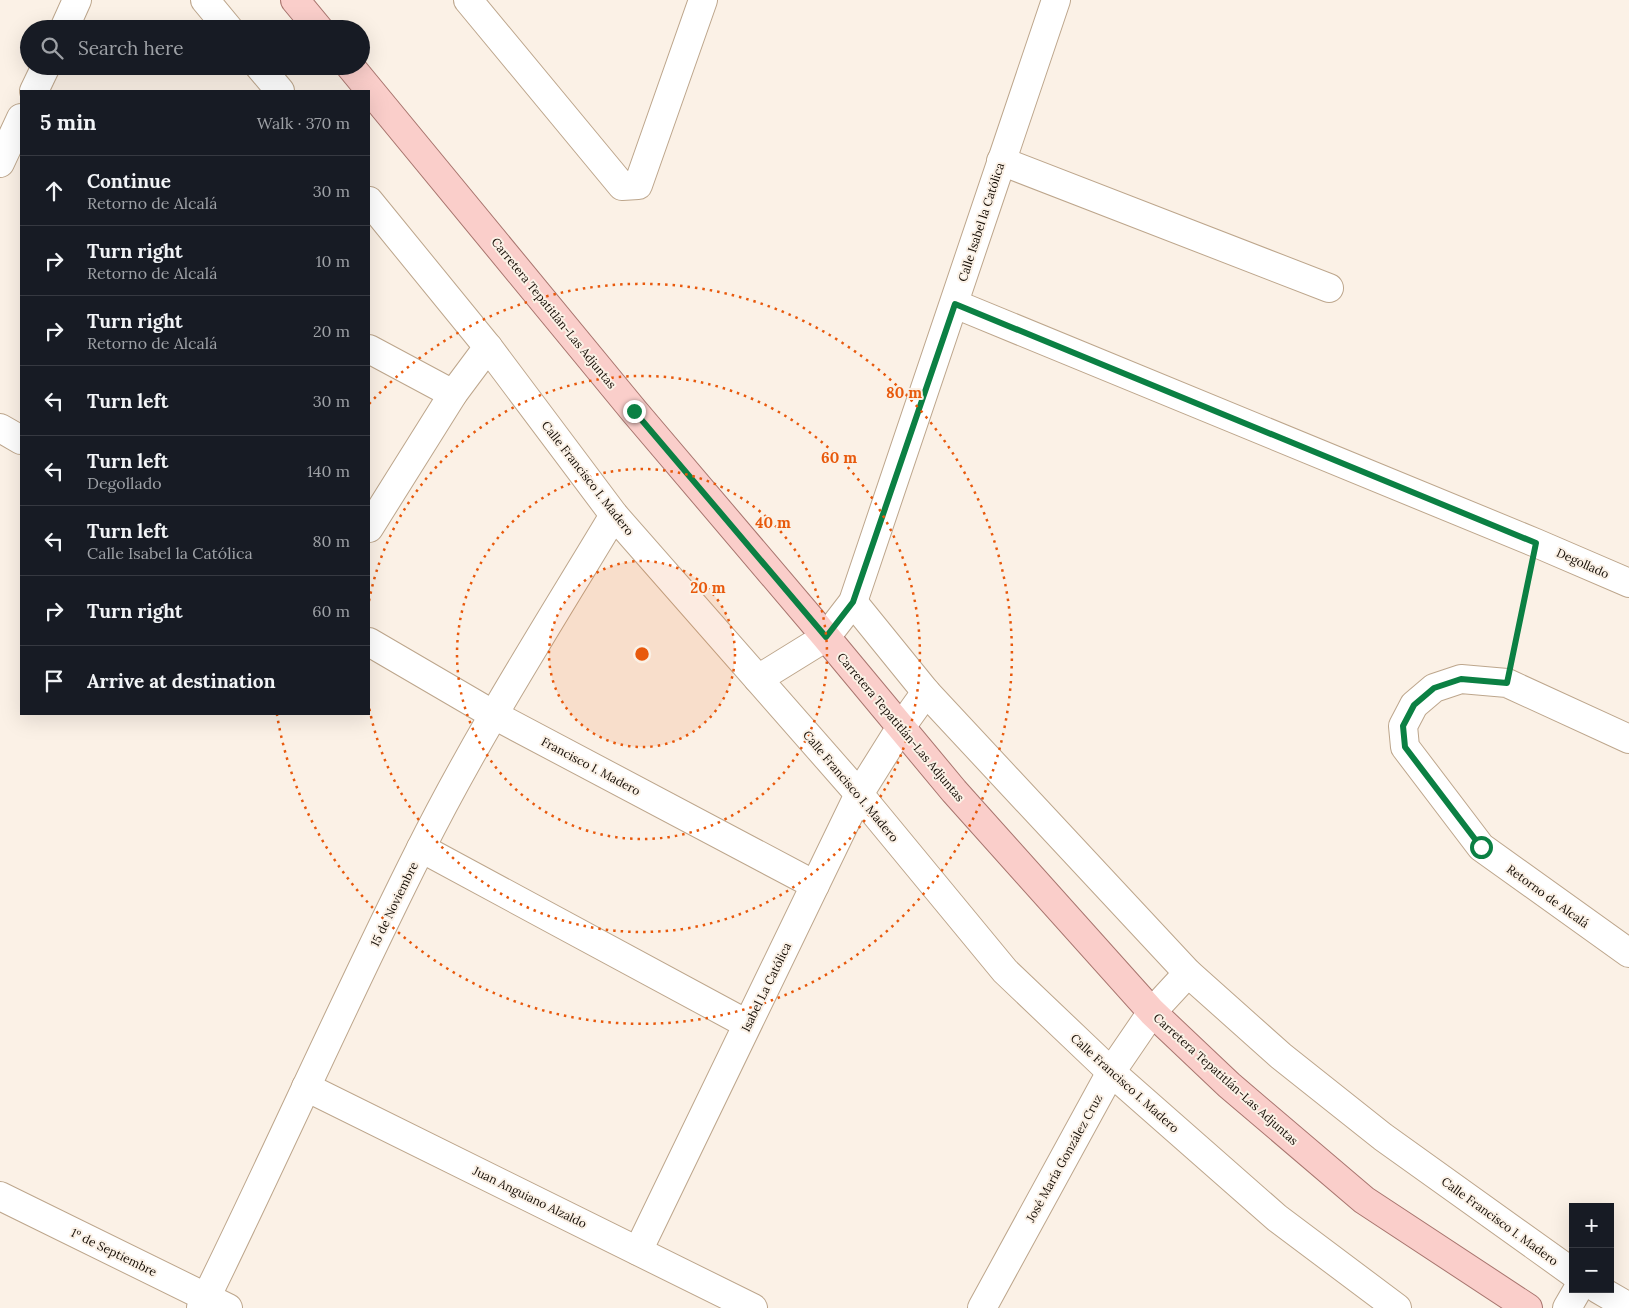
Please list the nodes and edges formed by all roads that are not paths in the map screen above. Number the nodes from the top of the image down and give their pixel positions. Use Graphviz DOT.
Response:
graph roads {
  1 [pos="77,0"];
  2 [pos="205,0"];
  3 [pos="295,0"];
  4 [pos="468,0"];
  5 [pos="703,0"];
  6 [pos="1056,0"];
  7 [pos="68,20"];
  8 [pos="222,20"];
  9 [pos="312,20"];
  10 [pos="42,75"];
  11 [pos="267,75"];
  12 [pos="357,75"];
  13 [pos="34,90"];
  14 [pos="279,90"];
  15 [pos="370,90"];
  16 [pos="370,90"];
  17 [pos="20,121"];
  18 [pos="9,158"];
  19 [pos="1001,161"];
  20 [pos="370,201"];
  21 [pos="1329,288"];
  22 [pos="955,304"];
  23 [pos="488,347"];
  24 [pos="370,350"];
  25 [pos="453,394"];
  26 [pos="0,428"];
  27 [pos="20,439"];
  28 [pos="614,515"];
  29 [pos="370,526"];
  30 [pos="1629,583"];
  31 [pos="853,602"];
  32 [pos="826,637"];
  33 [pos="370,643"];
  34 [pos="758,679"];
  35 [pos="926,692"];
  36 [pos="494,715"];
  37 [pos="901,727"];
  38 [pos="1629,739"];
  39 [pos="859,794"];
  40 [pos="421,848"];
  41 [pos="815,885"];
  42 [pos="1629,954"];
  43 [pos="1188,973"];
  44 [pos="1152,1012"];
  45 [pos="747,1024"];
  46 [pos="1111,1072"];
  47 [pos="306,1086"];
  48 [pos="0,1196"];
  49 [pos="638,1251"];
  50 [pos="1569,1270"];
  51 [pos="1576,1293"];
  52 [pos="1605,1293"];
  53 [pos="212,1304"];
  54 [pos="1629,1307"];
  55 [pos="753,1308"];
  56 [pos="982,1308"];
  57 [pos="1397,1308"];
  58 [pos="1528,1308"];
  59 [pos="1567,1308"];
  1 -- 7 [label="street"];
  2 -- 8 [label="street"];
  3 -- 9 [label="main road"];
  4 -- 5 [label="street"];
  6 -- 19 [label="street, Calle Isabel la Católica"];
  10 -- 13 [label="street"];
  11 -- 14 [label="street"];
  12 -- 16 [label="main road, Carretera Tepatitlán-Las Adjuntas"];
  15 -- 32 [label="main road, Carretera Tepatitlán-Las Adjuntas"];
  17 -- 18 [label="street"];
  19 -- 21 [label="street"];
  19 -- 22 [label="street, Calle Isabel la Católica"];
  20 -- 23 [label="street, Calle Francisco I. Madero"];
  22 -- 30 [label="street, Degollado"];
  22 -- 31 [label="street, Calle Isabel la Católica"];
  23 -- 25 [label="street"];
  23 -- 28 [label="street, Calle Francisco I. Madero"];
  24 -- 25 [label="street"];
  25 -- 29 [label="street"];
  26 -- 27 [label="street"];
  28 -- 34 [label="street, Calle Francisco I. Madero"];
  28 -- 36 [label="street, 15 de Noviembre"];
  31 -- 32 [label="street, Calle Isabel la Católica"];
  31 -- 35 [label="street, Calle Francisco I. Madero"];
  32 -- 34 [label="street"];
  32 -- 37 [label="main road, Carretera Tepatitlán-Las Adjuntas"];
  33 -- 36 [label="street, Francisco I. Madero"];
  34 -- 39 [label="street, Calle Francisco I. Madero"];
  35 -- 37 [label="street, Isabel La Católica"];
  35 -- 43 [label="street, Calle Francisco I. Madero"];
  36 -- 40 [label="street, 15 de Noviembre"];
  36 -- 41 [label="street, Francisco I. Madero"];
  37 -- 39 [label="street, Isabel La Católica"];
  37 -- 44 [label="main road, Carretera Tepatitlán-Las Adjuntas"];
  38 -- 42 [label="street, Retorno de Alcalá"];
  39 -- 41 [label="street, Isabel La Católica"];
  39 -- 46 [label="street, Calle Francisco I. Madero"];
  40 -- 45 [label="street"];
  40 -- 47 [label="street, 15 de Noviembre"];
  41 -- 45 [label="street, Isabel La Católica"];
  43 -- 44 [label="street, José María González Cruz"];
  43 -- 50 [label="street, Calle Francisco I. Madero"];
  44 -- 46 [label="street, José María González Cruz"];
  44 -- 58 [label="main road, Carretera Tepatitlán-Las Adjuntas"];
  45 -- 49 [label="street, Isabel La Católica"];
  46 -- 56 [label="street, José María González Cruz"];
  46 -- 57 [label="street, Calle Francisco I. Madero"];
  47 -- 49 [label="street, Juan Anguiano Alzaldo"];
  47 -- 53 [label="street, 15 de Noviembre"];
  48 -- 53 [label="street, 1º de Septiembre"];
  49 -- 55 [label="street, Juan Anguiano Alzaldo"];
  51 -- 59 [label="street"];
  52 -- 54 [label="street"];
}
